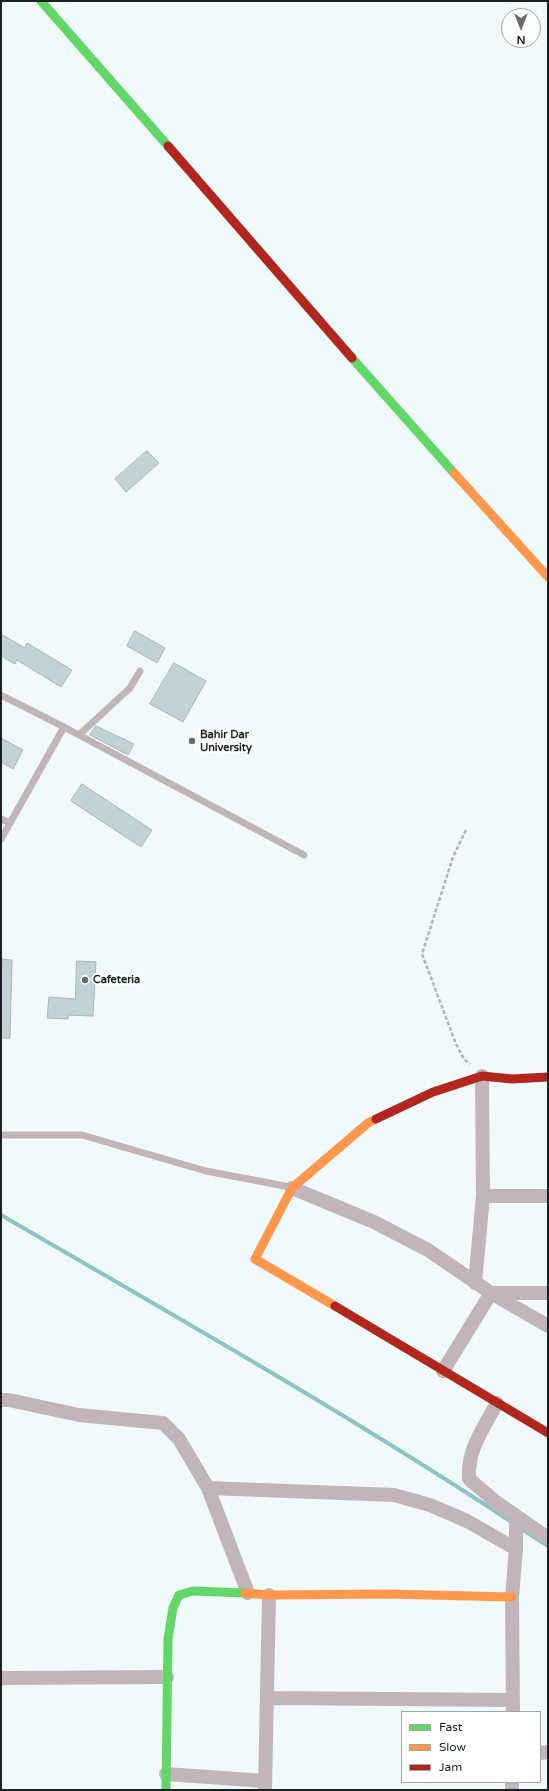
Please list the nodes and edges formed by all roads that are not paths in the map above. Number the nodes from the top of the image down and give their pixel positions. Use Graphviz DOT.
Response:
graph roads {
  1 [pos="41,1"];
  2 [pos="548,577"];
  3 [pos="140,671"];
  4 [pos="1,695"];
  5 [pos="64,727"];
  6 [pos="79,735"];
  7 [pos="1,818"];
  8 [pos="10,823"];
  9 [pos="1,839"];
  10 [pos="304,855"];
  11 [pos="482,1076"];
  12 [pos="548,1077"];
  13 [pos="1,1135"];
  14 [pos="292,1188"];
  15 [pos="483,1196"];
  16 [pos="548,1196"];
  17 [pos="475,1283"];
  18 [pos="491,1293"];
  19 [pos="548,1293"];
  20 [pos="548,1326"];
  21 [pos="443,1370"];
  22 [pos="1,1400"];
  23 [pos="497,1403"];
  24 [pos="548,1433"];
  25 [pos="208,1488"];
  26 [pos="516,1517"];
  27 [pos="548,1538"];
  28 [pos="516,1549"];
  29 [pos="248,1593"];
  30 [pos="269,1595"];
  31 [pos="512,1597"];
  32 [pos="167,1677"];
  33 [pos="1,1678"];
  34 [pos="267,1698"];
  35 [pos="513,1706"];
  36 [pos="166,1774"];
  37 [pos="265,1785"];
  38 [pos="166,1790"];
  1 -- 2 [label="street"];
  3 -- 6 [label="lane"];
  4 -- 5 [label="lane"];
  5 -- 6 [label="lane"];
  5 -- 8 [label="lane"];
  6 -- 10 [label="lane"];
  7 -- 8 [label="lane"];
  8 -- 9 [label="lane"];
  11 -- 12 [label="street"];
  11 -- 14 [label="street"];
  11 -- 15 [label="street"];
  13 -- 14 [label="lane"];
  14 -- 17 [label="street"];
  14 -- 21 [label="street"];
  15 -- 16 [label="street"];
  15 -- 17 [label="street"];
  17 -- 18 [label="street"];
  18 -- 19 [label="street"];
  18 -- 20 [label="street"];
  18 -- 21 [label="street"];
  21 -- 23 [label="street"];
  22 -- 25 [label="street"];
  23 -- 24 [label="street"];
  23 -- 26 [label="street"];
  25 -- 28 [label="street"];
  25 -- 29 [label="street"];
  26 -- 27 [label="street"];
  26 -- 28 [label="street"];
  28 -- 31 [label="street"];
  29 -- 30 [label="street"];
  29 -- 32 [label="street"];
  30 -- 31 [label="street"];
  30 -- 34 [label="street"];
  31 -- 35 [label="street"];
  32 -- 33 [label="street"];
  32 -- 36 [label="street"];
  34 -- 35 [label="street"];
  34 -- 37 [label="street"];
  36 -- 37 [label="street"];
  36 -- 38 [label="street"];
}
